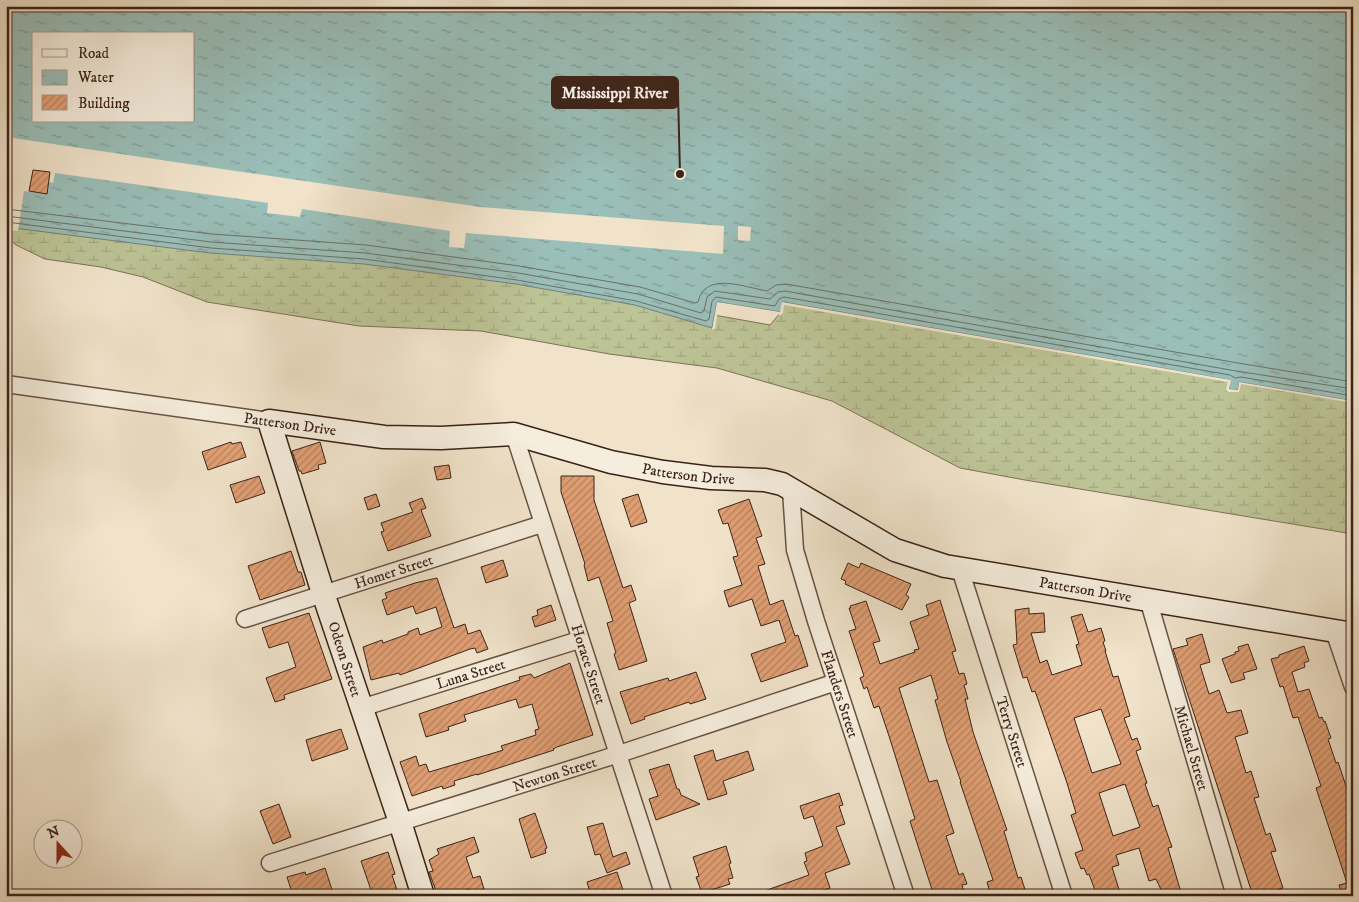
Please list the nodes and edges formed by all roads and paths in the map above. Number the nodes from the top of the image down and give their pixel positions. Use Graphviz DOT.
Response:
graph roads {
  1 [pos="6,384"];
  2 [pos="269,422"];
  3 [pos="514,434"];
  4 [pos="792,490"];
  5 [pos="542,524"];
  6 [pos="960,569"];
  7 [pos="323,593"];
  8 [pos="1148,599"];
  9 [pos="245,619"];
  10 [pos="1344,633"];
  11 [pos="579,640"];
  12 [pos="836,682"];
  13 [pos="1353,688"];
  14 [pos="361,708"];
  15 [pos="619,754"];
  16 [pos="400,822"];
  17 [pos="270,863"];
  18 [pos="423,896"];
  19 [pos="664,896"];
  20 [pos="906,896"];
  21 [pos="1064,896"];
  22 [pos="1235,896"];
  1 -- 2 [label="street, Patterson Drive"];
  2 -- 3 [label="street, Patterson Drive"];
  2 -- 7 [label="street, Odeon Street"];
  3 -- 4 [label="street, Patterson Drive"];
  3 -- 5 [label="street, Horace Street"];
  4 -- 6 [label="street, Patterson Drive"];
  4 -- 12 [label="street, Flanders Street"];
  5 -- 7 [label="street, Homer Street"];
  5 -- 11 [label="street, Horace Street"];
  6 -- 8 [label="street, Patterson Drive"];
  6 -- 21 [label="street, Terry Street"];
  7 -- 9 [label="street, Homer Street"];
  7 -- 14 [label="street, Odeon Street"];
  8 -- 10 [label="street, Patterson Drive"];
  8 -- 22 [label="street, Michael Street"];
  10 -- 13 [label="street"];
  11 -- 14 [label="street, Luna Street"];
  11 -- 15 [label="street, Horace Street"];
  12 -- 15 [label="street, Newton Street"];
  12 -- 20 [label="street, Flanders Street"];
  14 -- 16 [label="street, Odeon Street"];
  15 -- 16 [label="street, Newton Street"];
  15 -- 19 [label="street, Horace Street"];
  16 -- 17 [label="street, Newton Street"];
  16 -- 18 [label="street, Odeon Street"];
}
